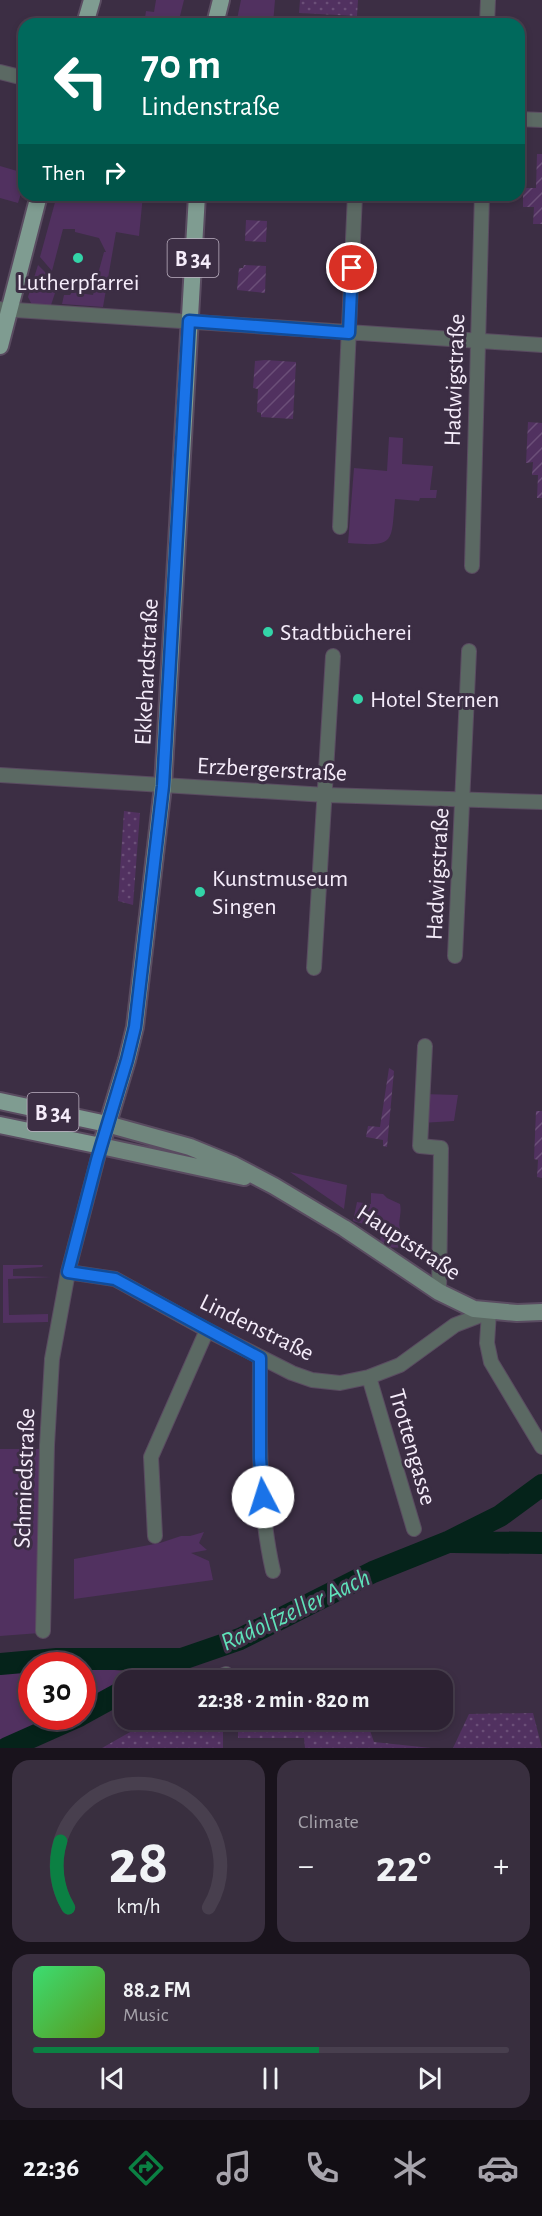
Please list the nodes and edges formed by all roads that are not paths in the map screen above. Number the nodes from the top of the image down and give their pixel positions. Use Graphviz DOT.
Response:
graph roads {
  1 [pos="92,0"];
  2 [pos="221,0"];
  3 [pos="488,0"];
  4 [pos="87,18"];
  5 [pos="216,18"];
  6 [pos="487,18"];
  7 [pos="0,72"];
  8 [pos="18,76"];
  9 [pos="525,119"];
  10 [pos="542,120"];
  11 [pos="37,201"];
  12 [pos="197,201"];
  13 [pos="355,201"];
  14 [pos="482,201"];
  15 [pos="4,310"];
  16 [pos="189,321"];
  17 [pos="349,333"];
  18 [pos="478,342"];
  19 [pos="542,345"];
  20 [pos="0,346"];
  21 [pos="340,527"];
  22 [pos="472,566"];
  23 [pos="469,651"];
  24 [pos="333,656"];
  25 [pos="0,775"];
  26 [pos="163,786"];
  27 [pos="326,795"];
  28 [pos="463,798"];
  29 [pos="542,802"];
  30 [pos="455,956"];
  31 [pos="314,968"];
  32 [pos="425,1046"];
  33 [pos="0,1101"];
  34 [pos="107,1124"];
  35 [pos="0,1125"];
  36 [pos="101,1146"];
  37 [pos="259,1180"];
  38 [pos="68,1272"];
  39 [pos="440,1292"];
  40 [pos="489,1312"];
  41 [pos="542,1312"];
  42 [pos="207,1330"];
  43 [pos="260,1358"];
  44 [pos="369,1377"];
  45 [pos="542,1448"];
  46 [pos="414,1529"];
  47 [pos="155,1536"];
  48 [pos="273,1571"];
  49 [pos="43,1631"];
  1 -- 4 [label="main road"];
  2 -- 5 [label="main road"];
  3 -- 6 [label="street"];
  7 -- 8 [label="street"];
  9 -- 10 [label="street"];
  11 -- 15 [label="main road"];
  12 -- 16 [label="main road, Ekkehardstraße / B 34"];
  13 -- 17 [label="street"];
  14 -- 18 [label="street, Hadwigstraße"];
  15 -- 16 [label="street"];
  15 -- 20 [label="main road"];
  16 -- 17 [label="street"];
  16 -- 26 [label="main road, Ekkehardstraße / B 34"];
  17 -- 18 [label="street"];
  17 -- 21 [label="street"];
  18 -- 19 [label="street"];
  18 -- 22 [label="street, Hadwigstraße"];
  23 -- 28 [label="street, Hadwigstraße"];
  24 -- 27 [label="street"];
  25 -- 26 [label="street, Erzbergerstraße"];
  26 -- 27 [label="street, Erzbergerstraße"];
  26 -- 34 [label="main road, Ekkehardstraße / B 34"];
  27 -- 28 [label="street, Erzbergerstraße"];
  27 -- 31 [label="street"];
  28 -- 29 [label="street, Erzbergerstraße"];
  28 -- 30 [label="street, Hadwigstraße"];
  32 -- 39 [label="street"];
  33 -- 34 [label="main road, Hauptstraße / B 34"];
  34 -- 36 [label="main road, Ekkehardstraße / B 34"];
  34 -- 37 [label="main road, Hauptstraße"];
  35 -- 36 [label="main road, Hauptstraße / B 34"];
  36 -- 37 [label="main road, Hauptstraße"];
  36 -- 38 [label="street, Schmiedstraße"];
  37 -- 39 [label="main road, Hauptstraße"];
  38 -- 42 [label="street, Lindenstraße"];
  38 -- 49 [label="street, Schmiedstraße"];
  39 -- 40 [label="main road, Hauptstraße"];
  40 -- 41 [label="main road, Hauptstraße"];
  40 -- 44 [label="street, Lindenstraße"];
  40 -- 45 [label="street"];
  42 -- 43 [label="street, Lindenstraße"];
  42 -- 47 [label="street"];
  43 -- 44 [label="street, Lindenstraße"];
  43 -- 48 [label="street"];
  44 -- 46 [label="street, Trottengasse"];
}
